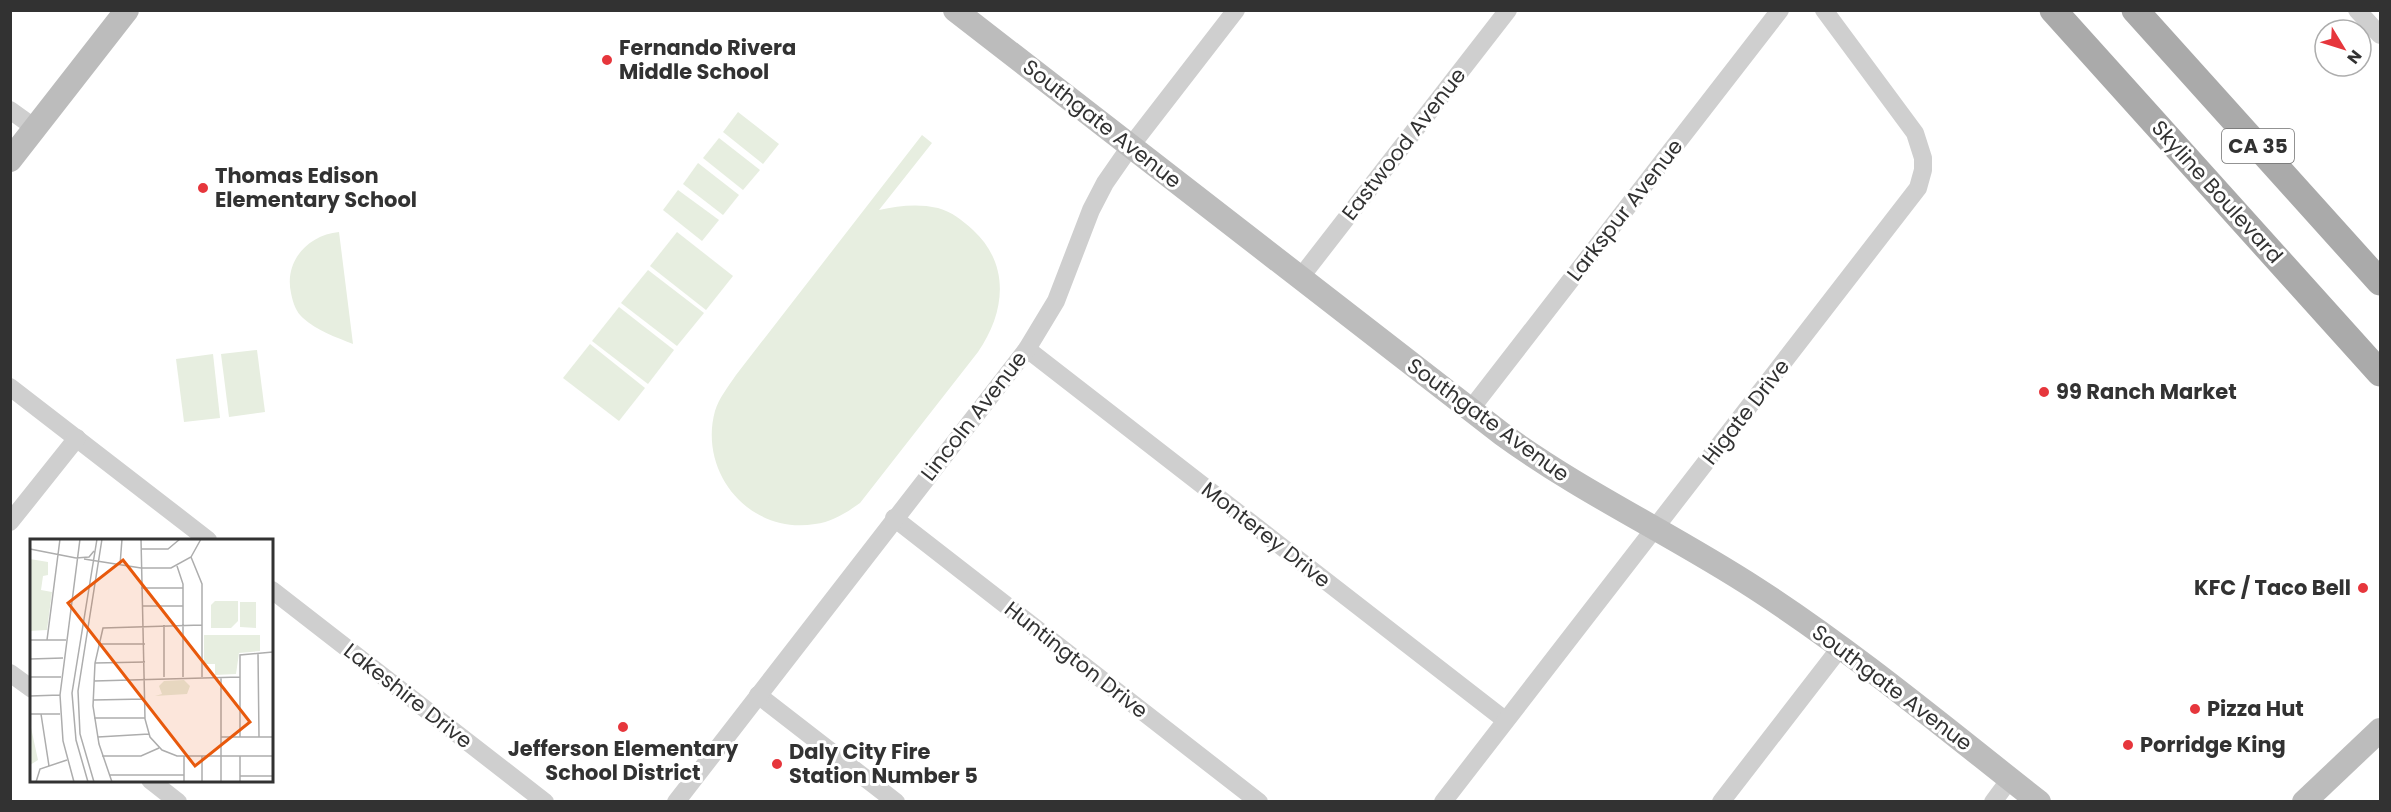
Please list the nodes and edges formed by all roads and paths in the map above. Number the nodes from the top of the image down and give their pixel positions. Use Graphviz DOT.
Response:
graph roads {
  1 [pos="127,10"];
  2 [pos="1236,10"];
  3 [pos="1508,10"];
  4 [pos="1780,10"];
  5 [pos="1824,10"];
  6 [pos="2053,10"];
  7 [pos="2135,10"];
  8 [pos="2357,10"];
  9 [pos="960,12"];
  10 [pos="2380,35"];
  11 [pos="10,110"];
  12 [pos="35,128"];
  13 [pos="1130,147"];
  14 [pos="10,160"];
  15 [pos="1300,278"];
  16 [pos="2380,282"];
  17 [pos="1027,349"];
  18 [pos="2380,373"];
  19 [pos="10,387"];
  20 [pos="1470,410"];
  21 [pos="77,438"];
  22 [pos="894,518"];
  23 [pos="10,522"];
  24 [pos="1655,529"];
  25 [pos="207,539"];
  26 [pos="273,591"];
  27 [pos="1840,648"];
  28 [pos="10,673"];
  29 [pos="30,688"];
  30 [pos="758,695"];
  31 [pos="1505,720"];
  32 [pos="2377,740"];
  33 [pos="2010,779"];
  34 [pos="153,782"];
  35 [pos="178,801"];
  36 [pos="545,801"];
  37 [pos="676,801"];
  38 [pos="896,801"];
  39 [pos="1259,801"];
  40 [pos="1443,801"];
  41 [pos="1721,801"];
  42 [pos="1993,801"];
  43 [pos="2039,801"];
  44 [pos="2304,801"];
  1 -- 12 [label="street"];
  2 -- 13 [label="street, Lincoln Avenue"];
  3 -- 15 [label="street, Eastwood Avenue"];
  4 -- 20 [label="street, Larkspur Avenue"];
  5 -- 24 [label="street, Higate Drive"];
  6 -- 18 [label="main road, Skyline Boulevard / CA 35"];
  7 -- 16 [label="main road, CA 35"];
  8 -- 10 [label="street"];
  9 -- 13 [label="street, Southgate Avenue"];
  11 -- 12 [label="street"];
  12 -- 14 [label="street"];
  13 -- 15 [label="street, Southgate Avenue"];
  13 -- 17 [label="street, Lincoln Avenue"];
  15 -- 20 [label="street, Southgate Avenue"];
  17 -- 22 [label="street, Lincoln Avenue"];
  17 -- 31 [label="street, Monterey Drive"];
  19 -- 21 [label="street"];
  20 -- 24 [label="street, Southgate Avenue"];
  21 -- 23 [label="street"];
  21 -- 25 [label="street"];
  22 -- 30 [label="street, Lincoln Avenue"];
  22 -- 39 [label="street, Huntington Drive"];
  24 -- 27 [label="street, Southgate Avenue"];
  24 -- 31 [label="street, Higate Drive"];
  26 -- 36 [label="street, Lakeshire Drive"];
  27 -- 33 [label="street, Southgate Avenue"];
  27 -- 41 [label="street"];
  28 -- 29 [label="street"];
  30 -- 37 [label="street, Lincoln Avenue"];
  30 -- 38 [label="street"];
  31 -- 40 [label="street, Higate Drive"];
  32 -- 44 [label="street"];
  33 -- 42 [label="street"];
  33 -- 43 [label="street, Southgate Avenue"];
  34 -- 35 [label="street"];
}
